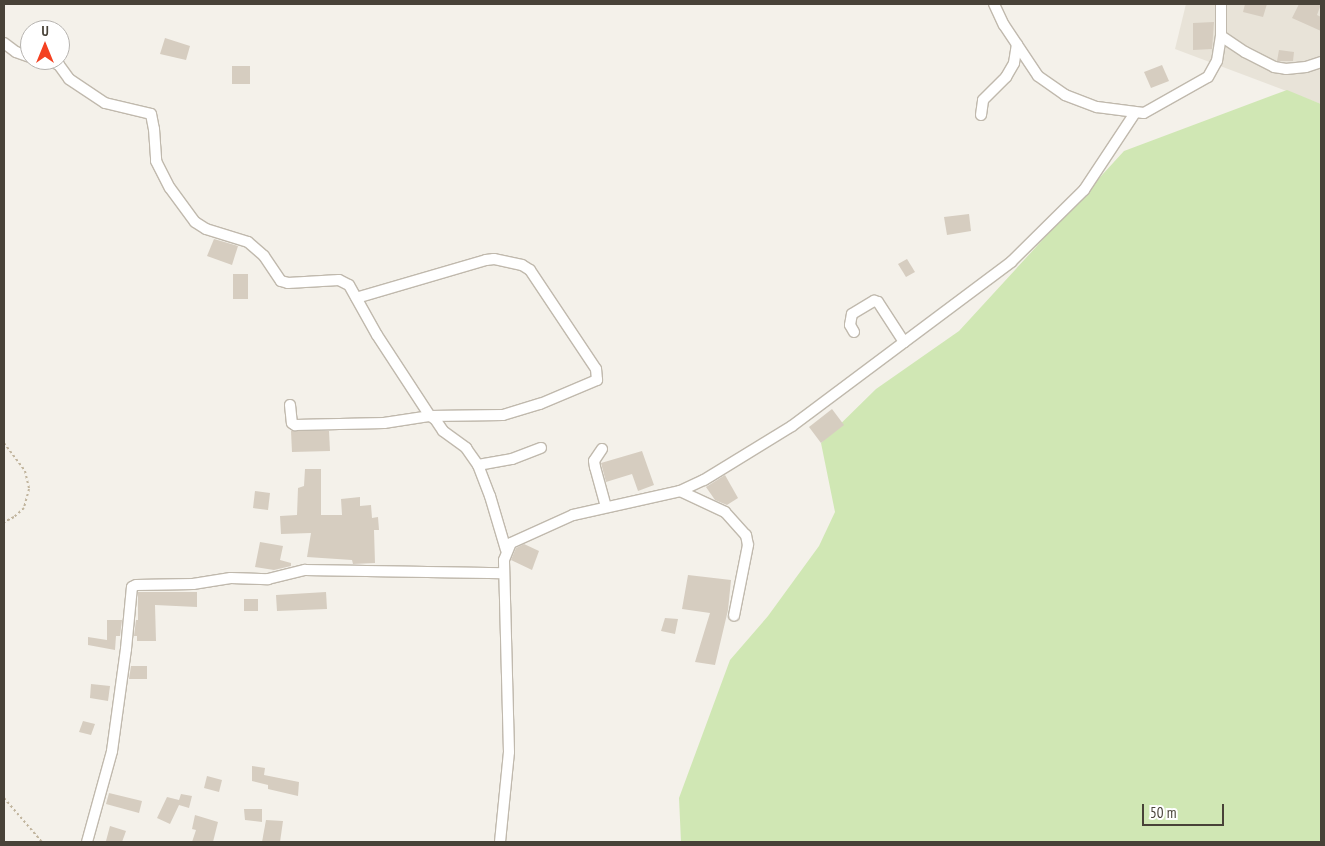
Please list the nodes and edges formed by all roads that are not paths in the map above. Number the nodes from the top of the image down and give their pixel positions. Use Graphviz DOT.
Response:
graph roads {
  1 [pos="994,4"];
  2 [pos="1221,4"];
  3 [pos="1221,36"];
  4 [pos="4,43"];
  5 [pos="1017,44"];
  6 [pos="20,53"];
  7 [pos="1321,62"];
  8 [pos="63,70"];
  9 [pos="1135,113"];
  10 [pos="981,115"];
  11 [pos="356,298"];
  12 [pos="854,332"];
  13 [pos="904,342"];
  14 [pos="290,405"];
  15 [pos="430,416"];
  16 [pos="541,448"];
  17 [pos="602,449"];
  18 [pos="478,465"];
  19 [pos="680,491"];
  20 [pos="606,507"];
  21 [pos="506,550"];
  22 [pos="504,574"];
  23 [pos="734,616"];
  24 [pos="86,842"];
  25 [pos="500,842"];
  1 -- 5 [label="street"];
  2 -- 3 [label="street"];
  3 -- 7 [label="street"];
  3 -- 9 [label="street"];
  4 -- 6 [label="street"];
  5 -- 9 [label="street"];
  5 -- 10 [label="street"];
  8 -- 11 [label="street"];
  9 -- 13 [label="street"];
  11 -- 15 [label="street"];
  11 -- 15 [label="street"];
  12 -- 13 [label="street"];
  13 -- 19 [label="street"];
  14 -- 15 [label="street"];
  15 -- 18 [label="street"];
  16 -- 18 [label="street"];
  17 -- 20 [label="street"];
  18 -- 21 [label="street"];
  19 -- 20 [label="street"];
  19 -- 23 [label="street"];
  20 -- 21 [label="street"];
  21 -- 22 [label="street"];
  22 -- 24 [label="street"];
  22 -- 25 [label="street"];
}
